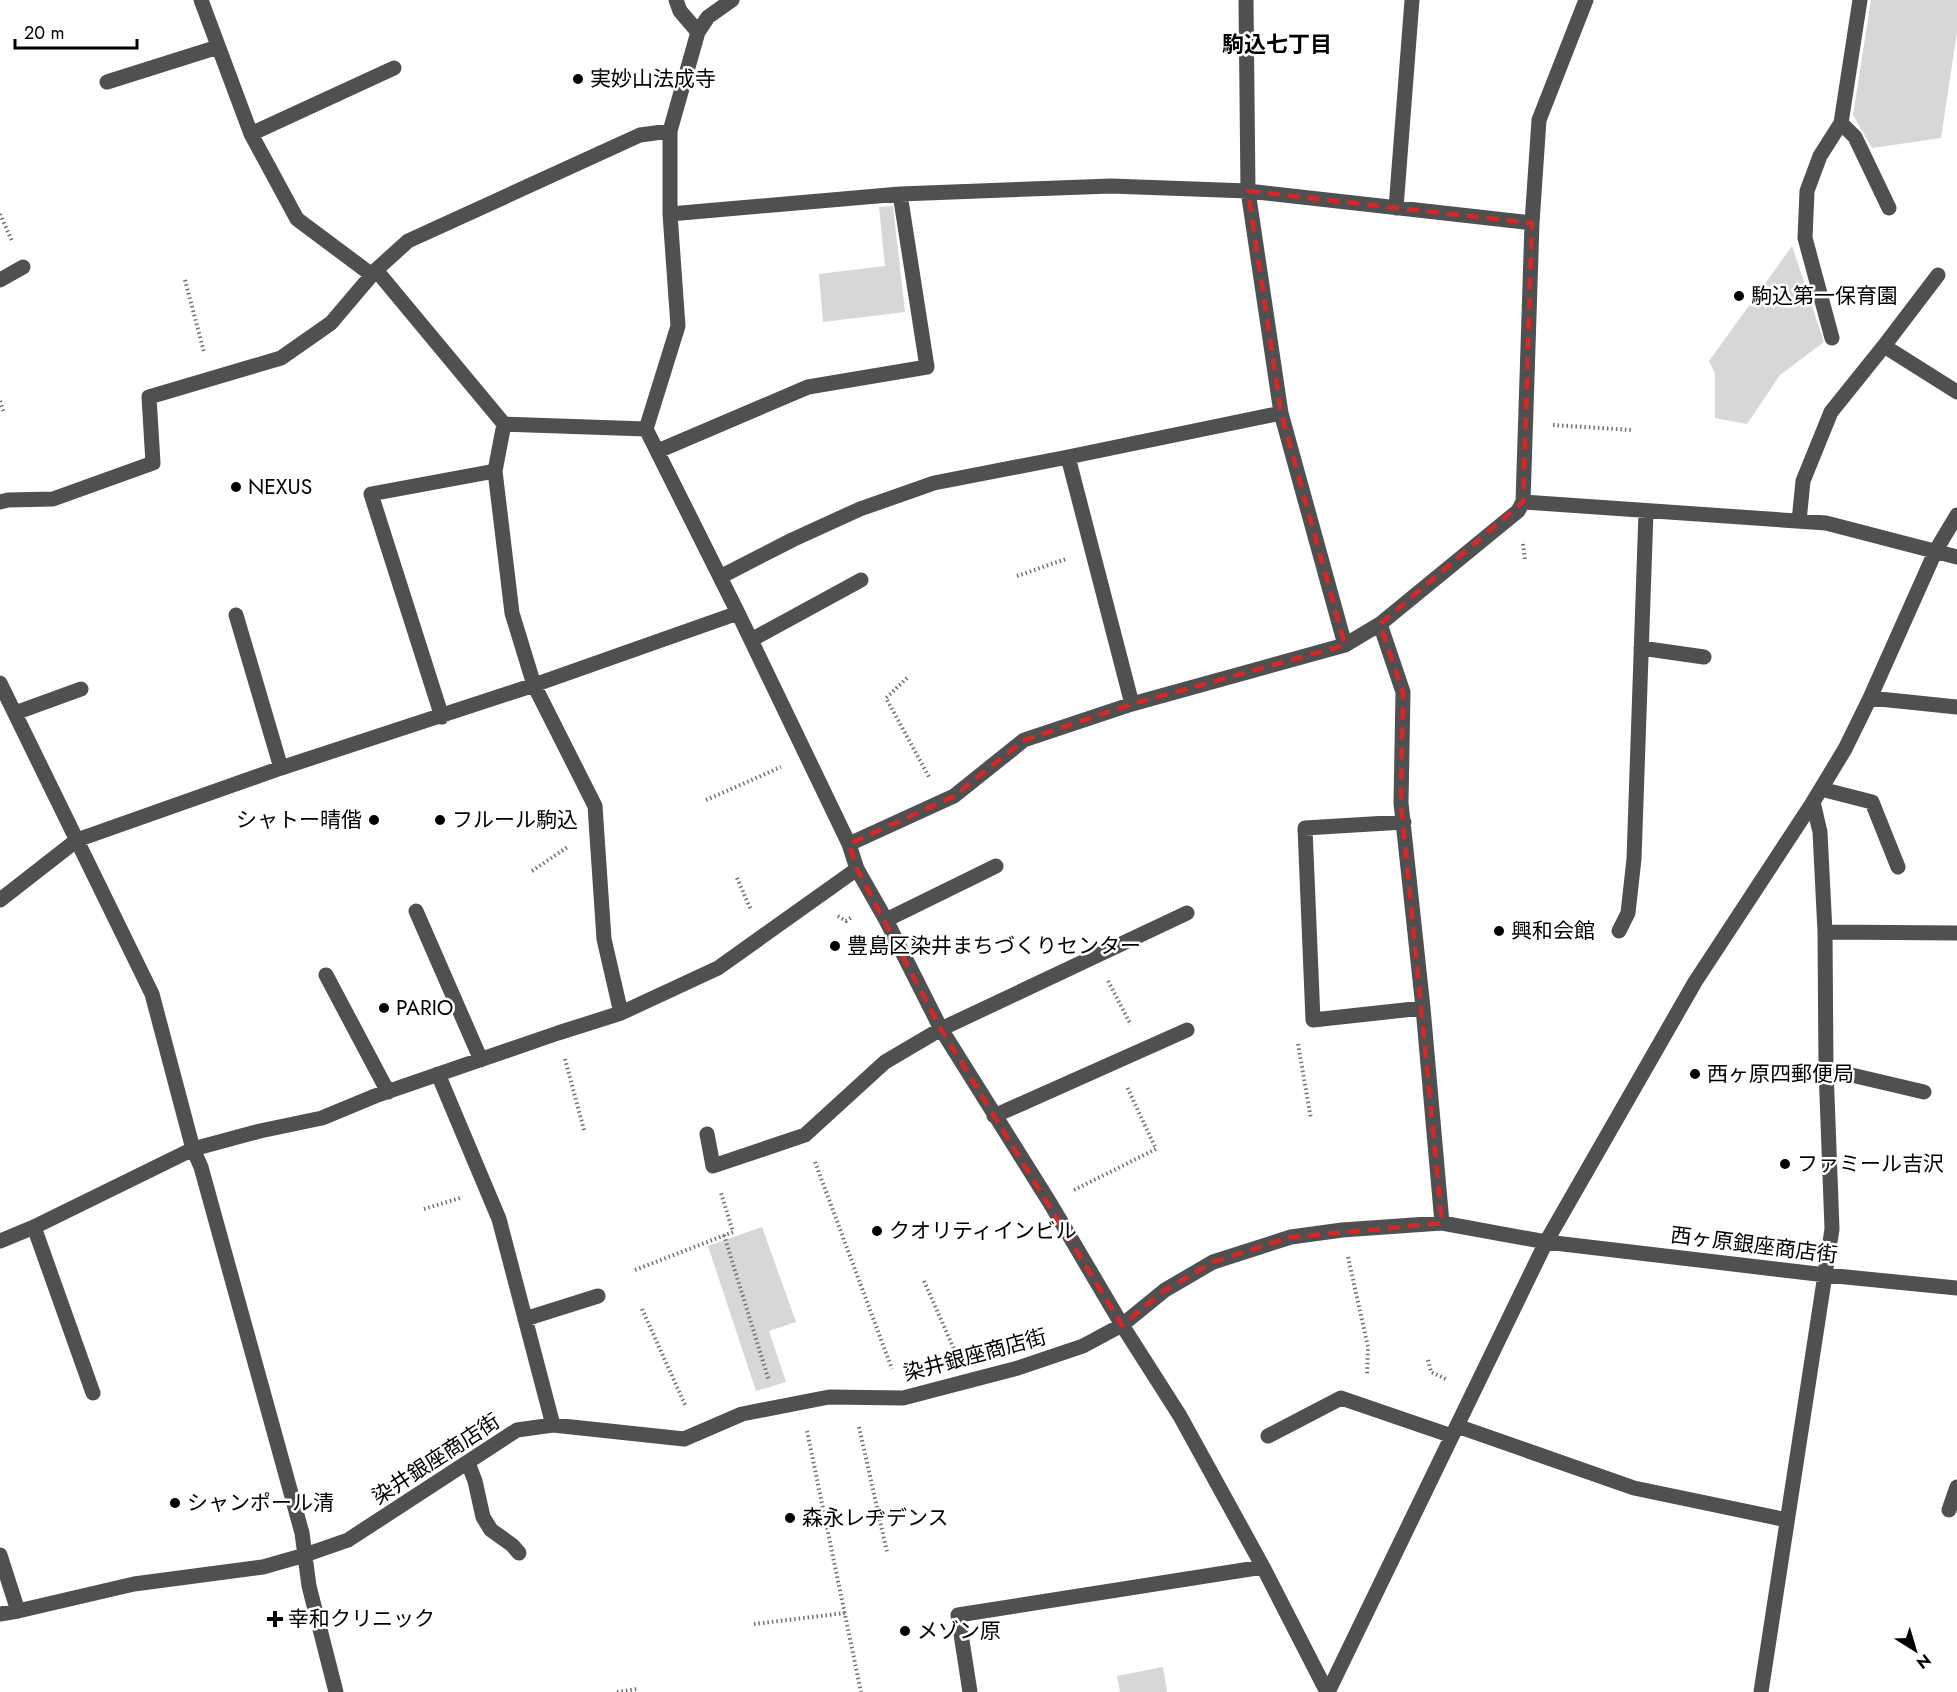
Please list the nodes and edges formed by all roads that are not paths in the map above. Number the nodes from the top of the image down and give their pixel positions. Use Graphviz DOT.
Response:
graph roads {
  1 [pos="201,0"];
  2 [pos="676,0"];
  3 [pos="732,0"];
  4 [pos="1246,0"];
  5 [pos="1412,0"];
  6 [pos="1586,0"];
  7 [pos="1860,0"];
  8 [pos="698,32"];
  9 [pos="218,47"];
  10 [pos="394,68"];
  11 [pos="107,82"];
  12 [pos="1841,123"];
  13 [pos="670,131"];
  14 [pos="251,134"];
  15 [pos="1248,191"];
  16 [pos="900,194"];
  17 [pos="1396,208"];
  18 [pos="1888,208"];
  19 [pos="670,214"];
  20 [pos="1532,223"];
  21 [pos="23,267"];
  22 [pos="374,273"];
  23 [pos="1938,275"];
  24 [pos="0,280"];
  25 [pos="1833,338"];
  26 [pos="1884,346"];
  27 [pos="1957,392"];
  28 [pos="1281,413"];
  29 [pos="504,424"];
  30 [pos="646,429"];
  31 [pos="658,451"];
  32 [pos="1068,457"];
  33 [pos="495,471"];
  34 [pos="0,502"];
  35 [pos="1523,502"];
  36 [pos="1646,512"];
  37 [pos="1957,515"];
  38 [pos="1799,521"];
  39 [pos="1936,550"];
  40 [pos="1957,556"];
  41 [pos="720,577"];
  42 [pos="861,580"];
  43 [pos="738,613"];
  44 [pos="236,615"];
  45 [pos="1380,624"];
  46 [pos="751,640"];
  47 [pos="1345,645"];
  48 [pos="1641,648"];
  49 [pos="1704,657"];
  50 [pos="0,683"];
  51 [pos="534,685"];
  52 [pos="81,689"];
  53 [pos="1870,698"];
  54 [pos="1132,704"];
  55 [pos="1957,707"];
  56 [pos="15,713"];
  57 [pos="442,717"];
  58 [pos="281,768"];
  59 [pos="1817,795"];
  60 [pos="1404,822"];
  61 [pos="77,840"];
  62 [pos="849,844"];
  63 [pos="996,866"];
  64 [pos="1898,867"];
  65 [pos="857,869"];
  66 [pos="0,900"];
  67 [pos="416,911"];
  68 [pos="1187,913"];
  69 [pos="886,920"];
  70 [pos="1619,931"];
  71 [pos="1825,932"];
  72 [pos="1957,933"];
  73 [pos="326,975"];
  74 [pos="1423,1008"];
  75 [pos="621,1013"];
  76 [pos="941,1029"];
  77 [pos="1187,1030"];
  78 [pos="481,1060"];
  79 [pos="1826,1068"];
  80 [pos="438,1074"];
  81 [pos="388,1092"];
  82 [pos="1924,1092"];
  83 [pos="994,1116"];
  84 [pos="707,1134"];
  85 [pos="193,1149"];
  86 [pos="1442,1223"];
  87 [pos="34,1227"];
  88 [pos="0,1241"];
  89 [pos="1546,1242"];
  90 [pos="1826,1275"];
  91 [pos="1956,1283"];
  92 [pos="598,1296"];
  93 [pos="525,1319"];
  94 [pos="1122,1325"];
  95 [pos="93,1394"];
  96 [pos="553,1425"];
  97 [pos="1454,1432"];
  98 [pos="1268,1436"];
  99 [pos="468,1463"];
  100 [pos="1957,1487"];
  101 [pos="1949,1510"];
  102 [pos="1787,1520"];
  103 [pos="519,1553"];
  104 [pos="0,1555"];
  105 [pos="305,1555"];
  106 [pos="1263,1567"];
  107 [pos="18,1611"];
  108 [pos="0,1614"];
  109 [pos="336,1692"];
  110 [pos="970,1692"];
  111 [pos="1328,1692"];
  112 [pos="1761,1692"];
  1 -- 9 [label="street"];
  2 -- 8 [label="street"];
  3 -- 8 [label="street"];
  4 -- 15 [label="street"];
  5 -- 17 [label="street"];
  6 -- 20 [label="street"];
  7 -- 12 [label="street"];
  8 -- 13 [label="street"];
  9 -- 11 [label="street"];
  9 -- 14 [label="street"];
  10 -- 14 [label="street"];
  12 -- 18 [label="street"];
  12 -- 25 [label="street"];
  13 -- 19 [label="street"];
  13 -- 22 [label="street"];
  14 -- 22 [label="street"];
  15 -- 16 [label="street"];
  15 -- 17 [label="street"];
  15 -- 28 [label="street"];
  16 -- 19 [label="street"];
  16 -- 31 [label="street"];
  17 -- 20 [label="street"];
  19 -- 30 [label="street"];
  20 -- 35 [label="street"];
  21 -- 24 [label="street"];
  22 -- 29 [label="street"];
  22 -- 34 [label="street"];
  23 -- 26 [label="street"];
  26 -- 27 [label="street"];
  26 -- 38 [label="street"];
  28 -- 32 [label="street"];
  28 -- 47 [label="street"];
  29 -- 30 [label="street"];
  29 -- 33 [label="street"];
  30 -- 31 [label="street"];
  31 -- 41 [label="street"];
  32 -- 41 [label="street"];
  32 -- 54 [label="street"];
  33 -- 51 [label="street"];
  33 -- 57 [label="street"];
  35 -- 36 [label="street"];
  35 -- 45 [label="street"];
  36 -- 38 [label="street"];
  36 -- 48 [label="street"];
  37 -- 39 [label="street"];
  38 -- 39 [label="street"];
  39 -- 40 [label="street"];
  39 -- 53 [label="street"];
  41 -- 43 [label="street"];
  42 -- 46 [label="street"];
  43 -- 46 [label="street"];
  43 -- 51 [label="street"];
  44 -- 58 [label="street"];
  45 -- 47 [label="street"];
  45 -- 60 [label="street"];
  46 -- 62 [label="street"];
  47 -- 54 [label="street"];
  48 -- 49 [label="street"];
  48 -- 70 [label="street"];
  50 -- 56 [label="street"];
  51 -- 57 [label="street"];
  51 -- 75 [label="street"];
  52 -- 56 [label="street"];
  53 -- 55 [label="street"];
  53 -- 59 [label="street"];
  54 -- 62 [label="street"];
  56 -- 61 [label="street"];
  57 -- 58 [label="street"];
  58 -- 61 [label="street"];
  59 -- 64 [label="street"];
  59 -- 71 [label="street"];
  59 -- 89 [label="street"];
  60 -- 74 [label="street"];
  60 -- 74 [label="street"];
  61 -- 66 [label="street"];
  61 -- 85 [label="street"];
  62 -- 65 [label="street"];
  63 -- 69 [label="street"];
  65 -- 69 [label="street"];
  65 -- 75 [label="street"];
  67 -- 78 [label="street"];
  68 -- 76 [label="street"];
  69 -- 76 [label="street"];
  71 -- 72 [label="street"];
  71 -- 79 [label="street"];
  73 -- 81 [label="street"];
  74 -- 86 [label="street"];
  75 -- 78 [label="street"];
  76 -- 83 [label="street"];
  76 -- 84 [label="street"];
  77 -- 83 [label="street"];
  78 -- 80 [label="street"];
  79 -- 82 [label="street"];
  79 -- 90 [label="street"];
  80 -- 81 [label="street"];
  80 -- 93 [label="street"];
  81 -- 85 [label="street"];
  83 -- 94 [label="street"];
  85 -- 87 [label="street"];
  85 -- 105 [label="street"];
  86 -- 89 [label="street, 染井銀座商店街"];
  86 -- 94 [label="street, 染井銀座商店街"];
  87 -- 88 [label="street"];
  87 -- 95 [label="street"];
  89 -- 90 [label="street, 西ヶ原銀座商店街"];
  89 -- 97 [label="street"];
  90 -- 91 [label="street, 西ヶ原銀座商店街"];
  90 -- 102 [label="street"];
  92 -- 93 [label="street"];
  93 -- 96 [label="street"];
  94 -- 96 [label="street, 染井銀座商店街"];
  94 -- 106 [label="street"];
  96 -- 99 [label="street, 染井銀座商店街"];
  97 -- 98 [label="street"];
  97 -- 102 [label="street"];
  97 -- 111 [label="street"];
  99 -- 103 [label="street"];
  99 -- 105 [label="street, 染井銀座商店街"];
  100 -- 101 [label="street"];
  102 -- 112 [label="street"];
  104 -- 107 [label="street"];
  105 -- 107 [label="street, 染井銀座商店街"];
  105 -- 109 [label="street"];
  106 -- 110 [label="street"];
  106 -- 111 [label="street"];
  107 -- 108 [label="street, 染井銀座商店街"];
}
